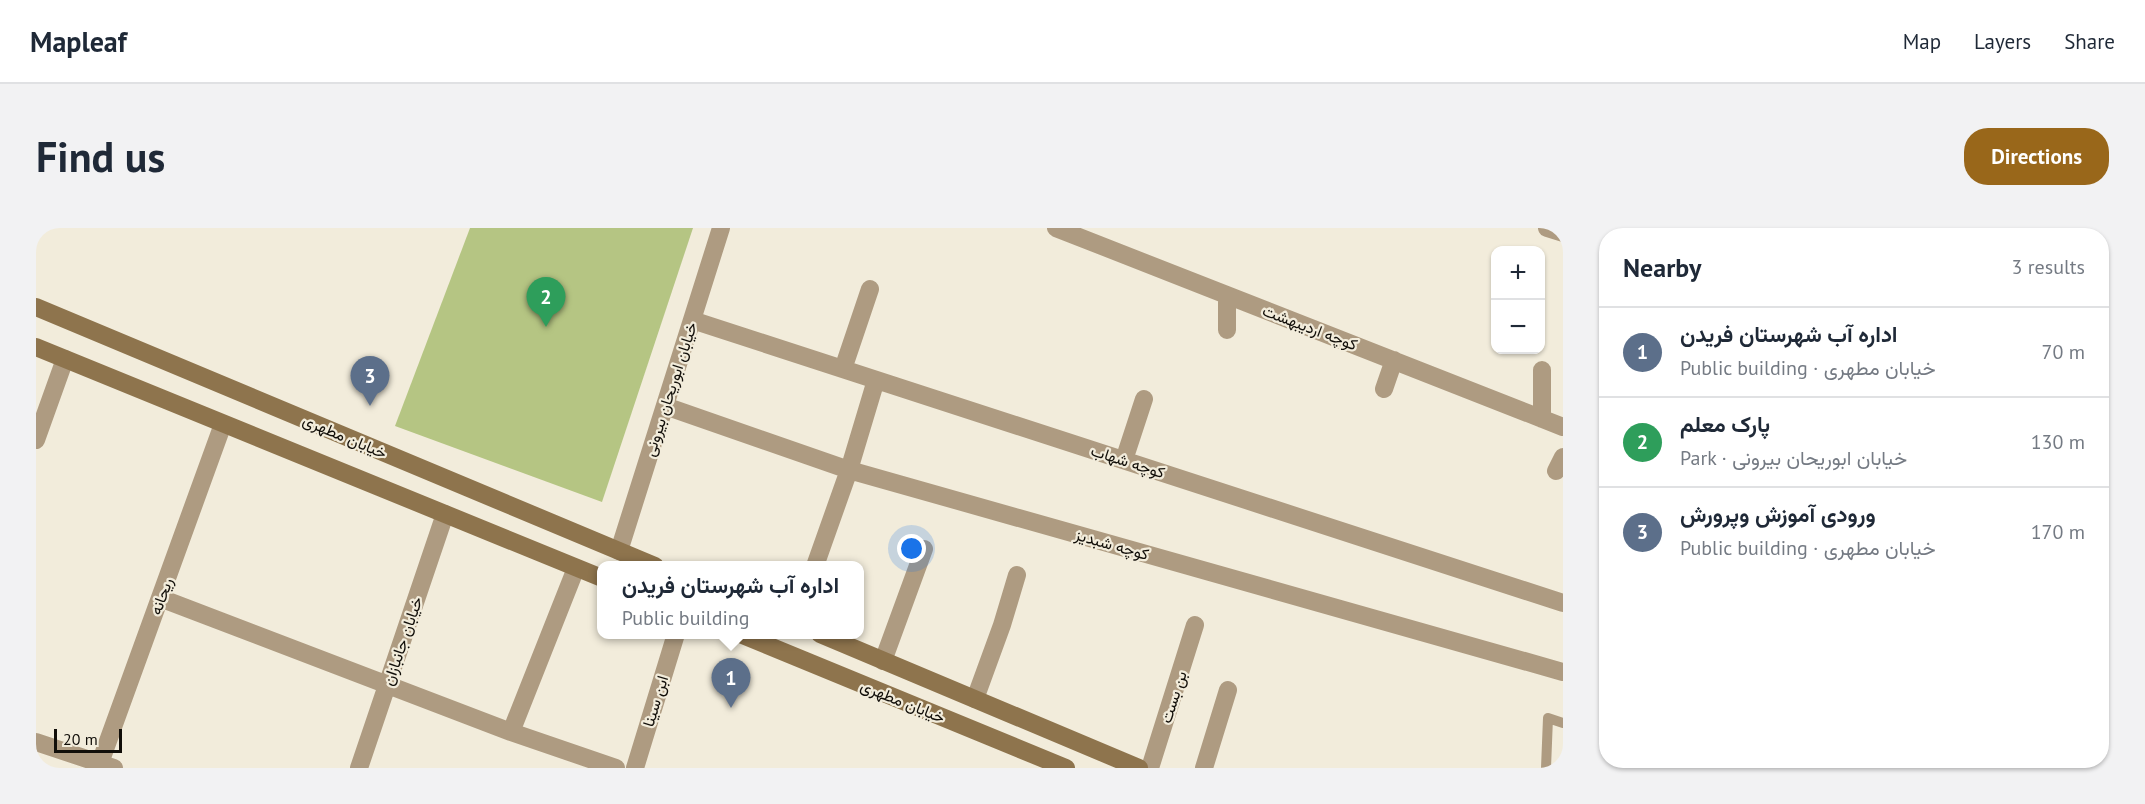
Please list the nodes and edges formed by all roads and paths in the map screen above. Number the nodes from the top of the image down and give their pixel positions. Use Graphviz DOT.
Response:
graph roads {
  1 [pos="722,228"];
  2 [pos="1056,228"];
  3 [pos="1547,228"];
  4 [pos="1563,233"];
  5 [pos="870,289"];
  6 [pos="1227,295"];
  7 [pos="36,307"];
  8 [pos="692,320"];
  9 [pos="1227,330"];
  10 [pos="36,347"];
  11 [pos="65,359"];
  12 [pos="1394,360"];
  13 [pos="843,369"];
  14 [pos="1542,370"];
  15 [pos="876,380"];
  16 [pos="1383,388"];
  17 [pos="1144,399"];
  18 [pos="665,406"];
  19 [pos="1542,419"];
  20 [pos="223,424"];
  21 [pos="1563,427"];
  22 [pos="36,440"];
  23 [pos="1124,460"];
  24 [pos="849,470"];
  25 [pos="446,514"];
  26 [pos="924,549"];
  27 [pos="619,551"];
  28 [pos="643,561"];
  29 [pos="817,561"];
  30 [pos="576,568"];
  31 [pos="1017,575"];
  32 [pos="597,576"];
  33 [pos="160,598"];
  34 [pos="1563,603"];
  35 [pos="1195,625"];
  36 [pos="674,639"];
  37 [pos="752,639"];
  38 [pos="831,639"];
  39 [pos="883,661"];
  40 [pos="1563,672"];
  41 [pos="387,686"];
  42 [pos="1228,690"];
  43 [pos="975,699"];
  44 [pos="1563,723"];
  45 [pos="511,732"];
  46 [pos="36,742"];
  47 [pos="104,766"];
  48 [pos="359,768"];
  49 [pos="616,768"];
  50 [pos="635,768"];
  51 [pos="1066,768"];
  52 [pos="1139,768"];
  53 [pos="1150,768"];
  54 [pos="1204,768"];
  55 [pos="1546,768"];
  1 -- 8 [label="street, خیابان ابوریحان بیرونی"];
  2 -- 6 [label="street, کوچه اردیبهشت"];
  3 -- 4 [label="street"];
  5 -- 13 [label="street"];
  6 -- 9 [label="street"];
  6 -- 12 [label="street, کوچه اردیبهشت"];
  7 -- 27 [label="main road, خیابان مطهری"];
  8 -- 13 [label="street, کوچه شهاب"];
  8 -- 18 [label="street, خیابان ابوریحان بیرونی"];
  10 -- 11 [label="main road, خیابان مطهری"];
  11 -- 20 [label="main road, خیابان مطهری"];
  11 -- 22 [label="street"];
  12 -- 16 [label="street"];
  12 -- 19 [label="street, کوچه اردیبهشت"];
  13 -- 15 [label="street, کوچه شهاب"];
  14 -- 19 [label="street"];
  15 -- 23 [label="street, کوچه شهاب"];
  15 -- 24 [label="street"];
  17 -- 23 [label="street"];
  18 -- 24 [label="street, کوچه شبدیز"];
  18 -- 27 [label="street, خیابان ابوریحان بیرونی"];
  19 -- 21 [label="street, کوچه اردیبهشت"];
  20 -- 25 [label="main road, خیابان مطهری"];
  20 -- 33 [label="street, ریحانه"];
  23 -- 34 [label="street, کوچه شهاب"];
  24 -- 29 [label="street"];
  24 -- 40 [label="street, کوچه شبدیز"];
  25 -- 30 [label="main road, خیابان مطهری"];
  25 -- 41 [label="street, خیابان جانبازان"];
  26 -- 39 [label="street"];
  27 -- 28 [label="main road, خیابان مطهری"];
  30 -- 32 [label="main road, خیابان مطهری"];
  30 -- 45 [label="street"];
  31 -- 43 [label="street"];
  33 -- 41 [label="street"];
  33 -- 47 [label="street, ریحانه"];
  35 -- 53 [label="street, بن بست"];
  36 -- 50 [label="street, ابن سینا"];
  37 -- 51 [label="main road, خیابان مطهری"];
  38 -- 39 [label="main road, خیابان مطهری"];
  39 -- 43 [label="main road, خیابان مطهری"];
  41 -- 45 [label="street"];
  41 -- 48 [label="street, خیابان جانبازان"];
  42 -- 54 [label="street"];
  43 -- 52 [label="main road, خیابان مطهری"];
  44 -- 55 [label="lane"];
  45 -- 49 [label="street"];
  46 -- 47 [label="street"];
}
